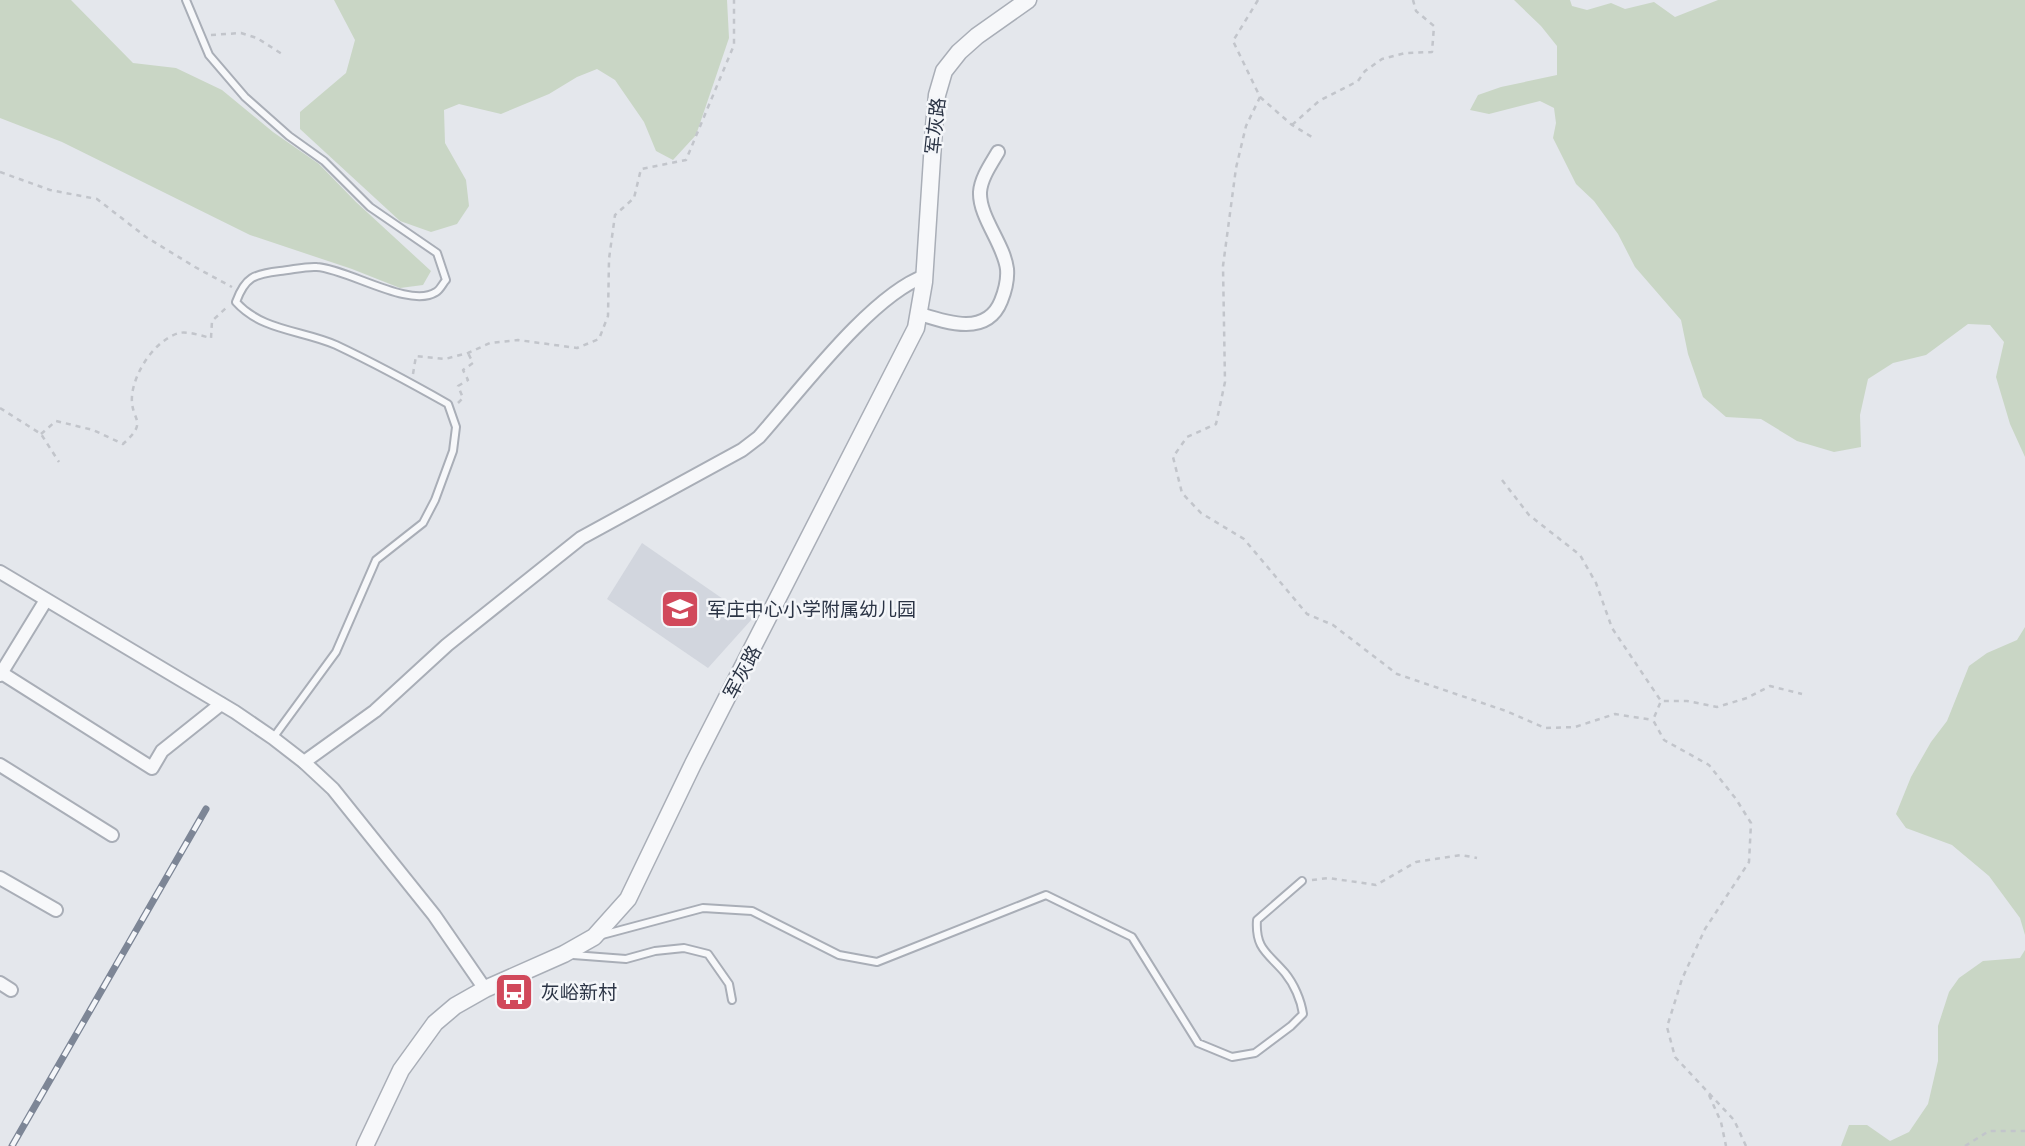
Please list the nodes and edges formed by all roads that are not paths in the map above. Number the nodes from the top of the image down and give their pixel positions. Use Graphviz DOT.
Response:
graph roads {
  1 [pos="186,0"];
  2 [pos="1024,1"];
  3 [pos="998,152"];
  4 [pos="925,276"];
  5 [pos="920,314"];
  6 [pos="0,572"];
  7 [pos="46,600"];
  8 [pos="0,673"];
  9 [pos="221,704"];
  10 [pos="273,738"];
  11 [pos="304,762"];
  12 [pos="0,765"];
  13 [pos="112,835"];
  14 [pos="0,878"];
  15 [pos="1302,881"];
  16 [pos="55,910"];
  17 [pos="594,937"];
  18 [pos="564,954"];
  19 [pos="485,989"];
  20 [pos="732,1000"];
  21 [pos="365,1146"];
  1 -- 10 [label="lane"];
  2 -- 4 [label="street, 军灰路"];
  3 -- 5 [label="street"];
  4 -- 5 [label="street, 军灰路"];
  4 -- 11 [label="street"];
  5 -- 17 [label="street, 军灰路"];
  6 -- 7 [label="street"];
  7 -- 8 [label="street"];
  7 -- 9 [label="street"];
  8 -- 9 [label="street"];
  9 -- 10 [label="street"];
  10 -- 11 [label="street"];
  11 -- 19 [label="street"];
  12 -- 13 [label="street"];
  14 -- 16 [label="street"];
  15 -- 17 [label="lane"];
  17 -- 18 [label="street, 军灰路"];
  18 -- 19 [label="street, 军灰路"];
  18 -- 20 [label="lane"];
  19 -- 21 [label="street, 军灰路"];
}
